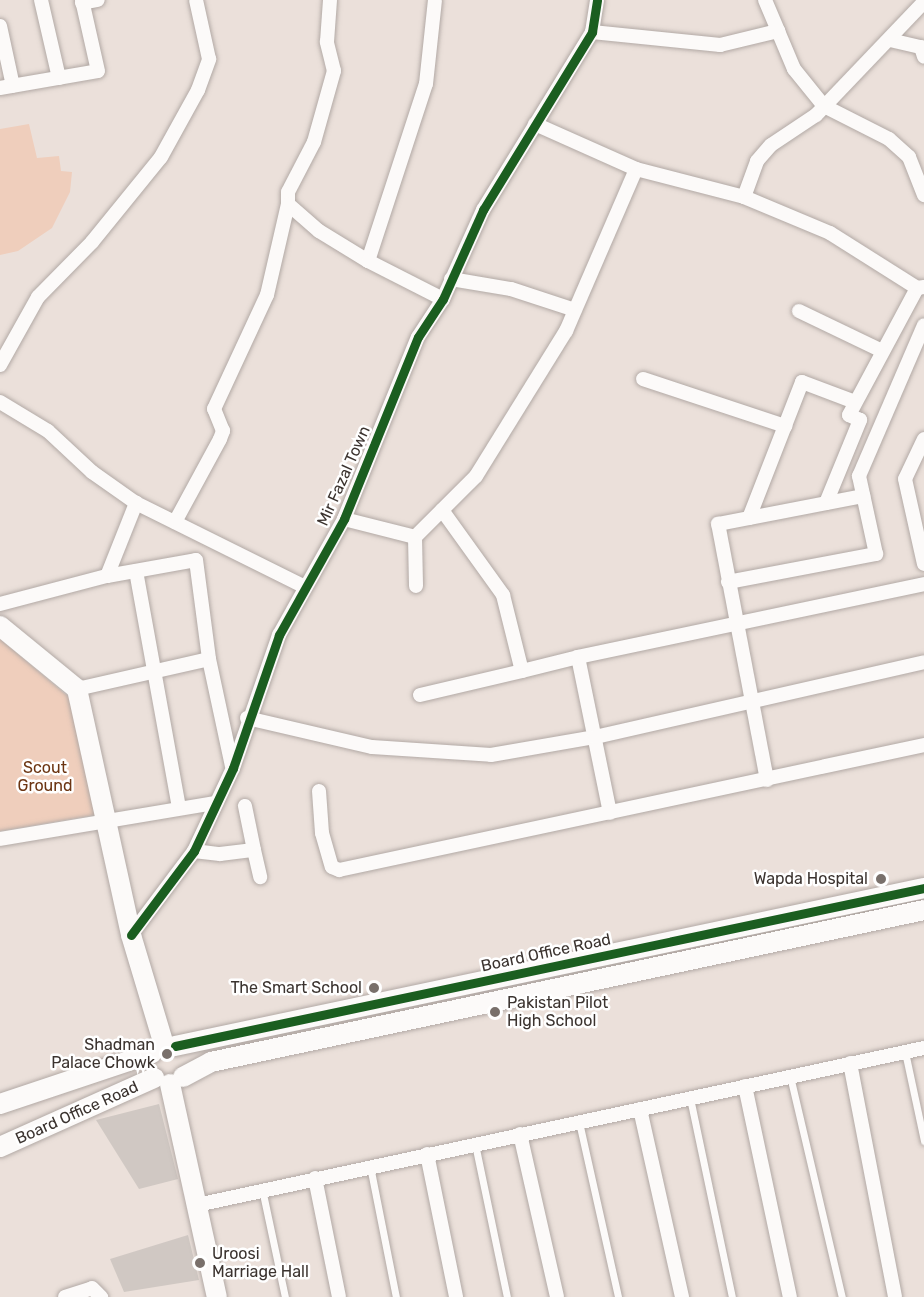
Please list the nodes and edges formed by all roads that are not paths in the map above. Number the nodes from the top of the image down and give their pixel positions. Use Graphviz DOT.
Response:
graph roads {
  1 [pos="41,0"];
  2 [pos="98,0"];
  3 [pos="196,0"];
  4 [pos="330,0"];
  5 [pos="435,0"];
  6 [pos="597,0"];
  7 [pos="769,1"];
  8 [pos="82,2"];
  9 [pos="924,2"];
  10 [pos="0,26"];
  11 [pos="778,31"];
  12 [pos="592,32"];
  13 [pos="890,40"];
  14 [pos="924,57"];
  15 [pos="59,78"];
  16 [pos="6,87"];
  17 [pos="824,106"];
  18 [pos="535,124"];
  19 [pos="636,169"];
  20 [pos="924,195"];
  21 [pos="744,197"];
  22 [pos="288,204"];
  23 [pos="368,261"];
  24 [pos="451,279"];
  25 [pos="920,288"];
  26 [pos="443,298"];
  27 [pos="575,310"];
  28 [pos="800,311"];
  29 [pos="924,325"];
  30 [pos="880,350"];
  31 [pos="0,364"];
  32 [pos="643,379"];
  33 [pos="0,402"];
  34 [pos="855,402"];
  35 [pos="785,426"];
  36 [pos="924,439"];
  37 [pos="921,453"];
  38 [pos="863,496"];
  39 [pos="136,503"];
  40 [pos="826,503"];
  41 [pos="442,510"];
  42 [pos="749,518"];
  43 [pos="344,519"];
  44 [pos="176,522"];
  45 [pos="920,525"];
  46 [pos="415,537"];
  47 [pos="206,539"];
  48 [pos="198,562"];
  49 [pos="924,564"];
  50 [pos="136,571"];
  51 [pos="107,576"];
  52 [pos="728,582"];
  53 [pos="924,584"];
  54 [pos="303,586"];
  55 [pos="416,586"];
  56 [pos="0,604"];
  57 [pos="736,625"];
  58 [pos="0,626"];
  59 [pos="578,657"];
  60 [pos="209,659"];
  61 [pos="924,662"];
  62 [pos="154,670"];
  63 [pos="522,671"];
  64 [pos="77,689"];
  65 [pos="420,695"];
  66 [pos="750,702"];
  67 [pos="247,718"];
  68 [pos="594,737"];
  69 [pos="924,745"];
  70 [pos="233,768"];
  71 [pos="767,780"];
  72 [pos="319,791"];
  73 [pos="216,803"];
  74 [pos="245,806"];
  75 [pos="179,807"];
  76 [pos="610,813"];
  77 [pos="104,820"];
  78 [pos="0,839"];
  79 [pos="254,850"];
  80 [pos="194,851"];
  81 [pos="260,877"];
  82 [pos="924,888"];
  83 [pos="924,910"];
  84 [pos="131,935"];
  85 [pos="924,1047"];
  86 [pos="164,1048"];
  87 [pos="905,1052"];
  88 [pos="850,1063"];
  89 [pos="790,1076"];
  90 [pos="169,1080"];
  91 [pos="745,1086"];
  92 [pos="690,1098"];
  93 [pos="0,1104"];
  94 [pos="640,1108"];
  95 [pos="579,1122"];
  96 [pos="520,1134"];
  97 [pos="924,1141"];
  98 [pos="475,1144"];
  99 [pos="0,1147"];
  100 [pos="427,1154"];
  101 [pos="370,1166"];
  102 [pos="315,1178"];
  103 [pos="262,1189"];
  104 [pos="197,1205"];
  105 [pos="65,1297"];
  106 [pos="101,1297"];
  107 [pos="217,1297"];
  108 [pos="285,1297"];
  109 [pos="339,1297"];
  110 [pos="396,1297"];
  111 [pos="456,1297"];
  112 [pos="507,1297"];
  113 [pos="557,1297"];
  114 [pos="618,1297"];
  115 [pos="682,1297"];
  116 [pos="732,1297"];
  117 [pos="790,1297"];
  118 [pos="842,1297"];
  119 [pos="895,1297"];
  1 -- 15 [label="street"];
  2 -- 8 [label="street"];
  3 -- 31 [label="street"];
  4 -- 22 [label="street"];
  5 -- 23 [label="street"];
  6 -- 12 [label="street"];
  7 -- 11 [label="street"];
  8 -- 15 [label="street"];
  9 -- 13 [label="street"];
  10 -- 16 [label="street"];
  11 -- 12 [label="street"];
  11 -- 17 [label="street"];
  12 -- 18 [label="street, Mir Fazal Town"];
  13 -- 14 [label="street"];
  13 -- 17 [label="street"];
  15 -- 16 [label="street"];
  17 -- 20 [label="street"];
  17 -- 21 [label="street"];
  18 -- 19 [label="street"];
  18 -- 24 [label="street, Mir Fazal Town"];
  19 -- 21 [label="street"];
  19 -- 27 [label="street"];
  21 -- 25 [label="street"];
  22 -- 23 [label="street"];
  22 -- 44 [label="street"];
  23 -- 26 [label="street"];
  24 -- 26 [label="street, Mir Fazal Town"];
  24 -- 27 [label="street"];
  25 -- 30 [label="street"];
  26 -- 43 [label="street, Mir Fazal Town"];
  27 -- 41 [label="street"];
  28 -- 30 [label="street"];
  29 -- 38 [label="street"];
  30 -- 34 [label="street"];
  32 -- 35 [label="street"];
  33 -- 39 [label="street"];
  34 -- 35 [label="street"];
  34 -- 40 [label="street"];
  35 -- 42 [label="street"];
  36 -- 37 [label="street"];
  37 -- 45 [label="street"];
  38 -- 40 [label="street"];
  38 -- 52 [label="street"];
  39 -- 44 [label="street"];
  39 -- 51 [label="street"];
  40 -- 42 [label="street"];
  41 -- 46 [label="street"];
  41 -- 63 [label="street"];
  42 -- 52 [label="street"];
  43 -- 46 [label="street"];
  43 -- 54 [label="street, Mir Fazal Town"];
  44 -- 47 [label="street"];
  45 -- 49 [label="street"];
  46 -- 55 [label="street"];
  47 -- 48 [label="street"];
  47 -- 54 [label="street"];
  48 -- 50 [label="street"];
  48 -- 60 [label="street"];
  50 -- 51 [label="street"];
  50 -- 62 [label="street"];
  51 -- 56 [label="street"];
  52 -- 57 [label="street"];
  53 -- 57 [label="street"];
  54 -- 67 [label="street, Mir Fazal Town"];
  57 -- 59 [label="street"];
  57 -- 66 [label="street"];
  58 -- 64 [label="street"];
  59 -- 63 [label="street"];
  59 -- 68 [label="street"];
  60 -- 62 [label="street"];
  60 -- 70 [label="street"];
  61 -- 66 [label="street"];
  62 -- 64 [label="street"];
  62 -- 75 [label="street"];
  63 -- 65 [label="street"];
  64 -- 77 [label="street"];
  66 -- 68 [label="street"];
  66 -- 71 [label="street"];
  67 -- 68 [label="street"];
  67 -- 70 [label="street, Mir Fazal Town"];
  68 -- 76 [label="street"];
  69 -- 71 [label="street"];
  70 -- 73 [label="street, Mir Fazal Town"];
  71 -- 76 [label="street"];
  72 -- 76 [label="street"];
  73 -- 75 [label="street"];
  73 -- 80 [label="street, Mir Fazal Town"];
  74 -- 79 [label="street"];
  75 -- 77 [label="street"];
  77 -- 78 [label="street"];
  77 -- 84 [label="street"];
  79 -- 80 [label="street"];
  79 -- 81 [label="street"];
  80 -- 84 [label="street, Mir Fazal Town"];
  82 -- 86 [label="street, Board Office Road"];
  83 -- 90 [label="street, Board Office Road"];
  84 -- 86 [label="street"];
  85 -- 87 [label="street"];
  86 -- 90 [label="street"];
  86 -- 90 [label="street"];
  86 -- 93 [label="street, Board Office Road"];
  87 -- 88 [label="street"];
  87 -- 97 [label="lane"];
  88 -- 89 [label="street"];
  88 -- 119 [label="street"];
  89 -- 91 [label="street"];
  89 -- 118 [label="lane"];
  90 -- 99 [label="street, Board Office Road"];
  90 -- 104 [label="street"];
  91 -- 92 [label="street"];
  91 -- 117 [label="street"];
  92 -- 94 [label="street"];
  92 -- 116 [label="lane"];
  94 -- 95 [label="street"];
  94 -- 115 [label="street"];
  95 -- 96 [label="street"];
  95 -- 114 [label="lane"];
  96 -- 98 [label="street"];
  96 -- 113 [label="street"];
  98 -- 100 [label="street"];
  98 -- 112 [label="lane"];
  100 -- 101 [label="street"];
  100 -- 111 [label="street"];
  101 -- 102 [label="street"];
  101 -- 110 [label="lane"];
  102 -- 103 [label="street"];
  102 -- 109 [label="street"];
  103 -- 104 [label="street"];
  103 -- 108 [label="lane"];
  104 -- 107 [label="street"];
  105 -- 106 [label="street"];
}
